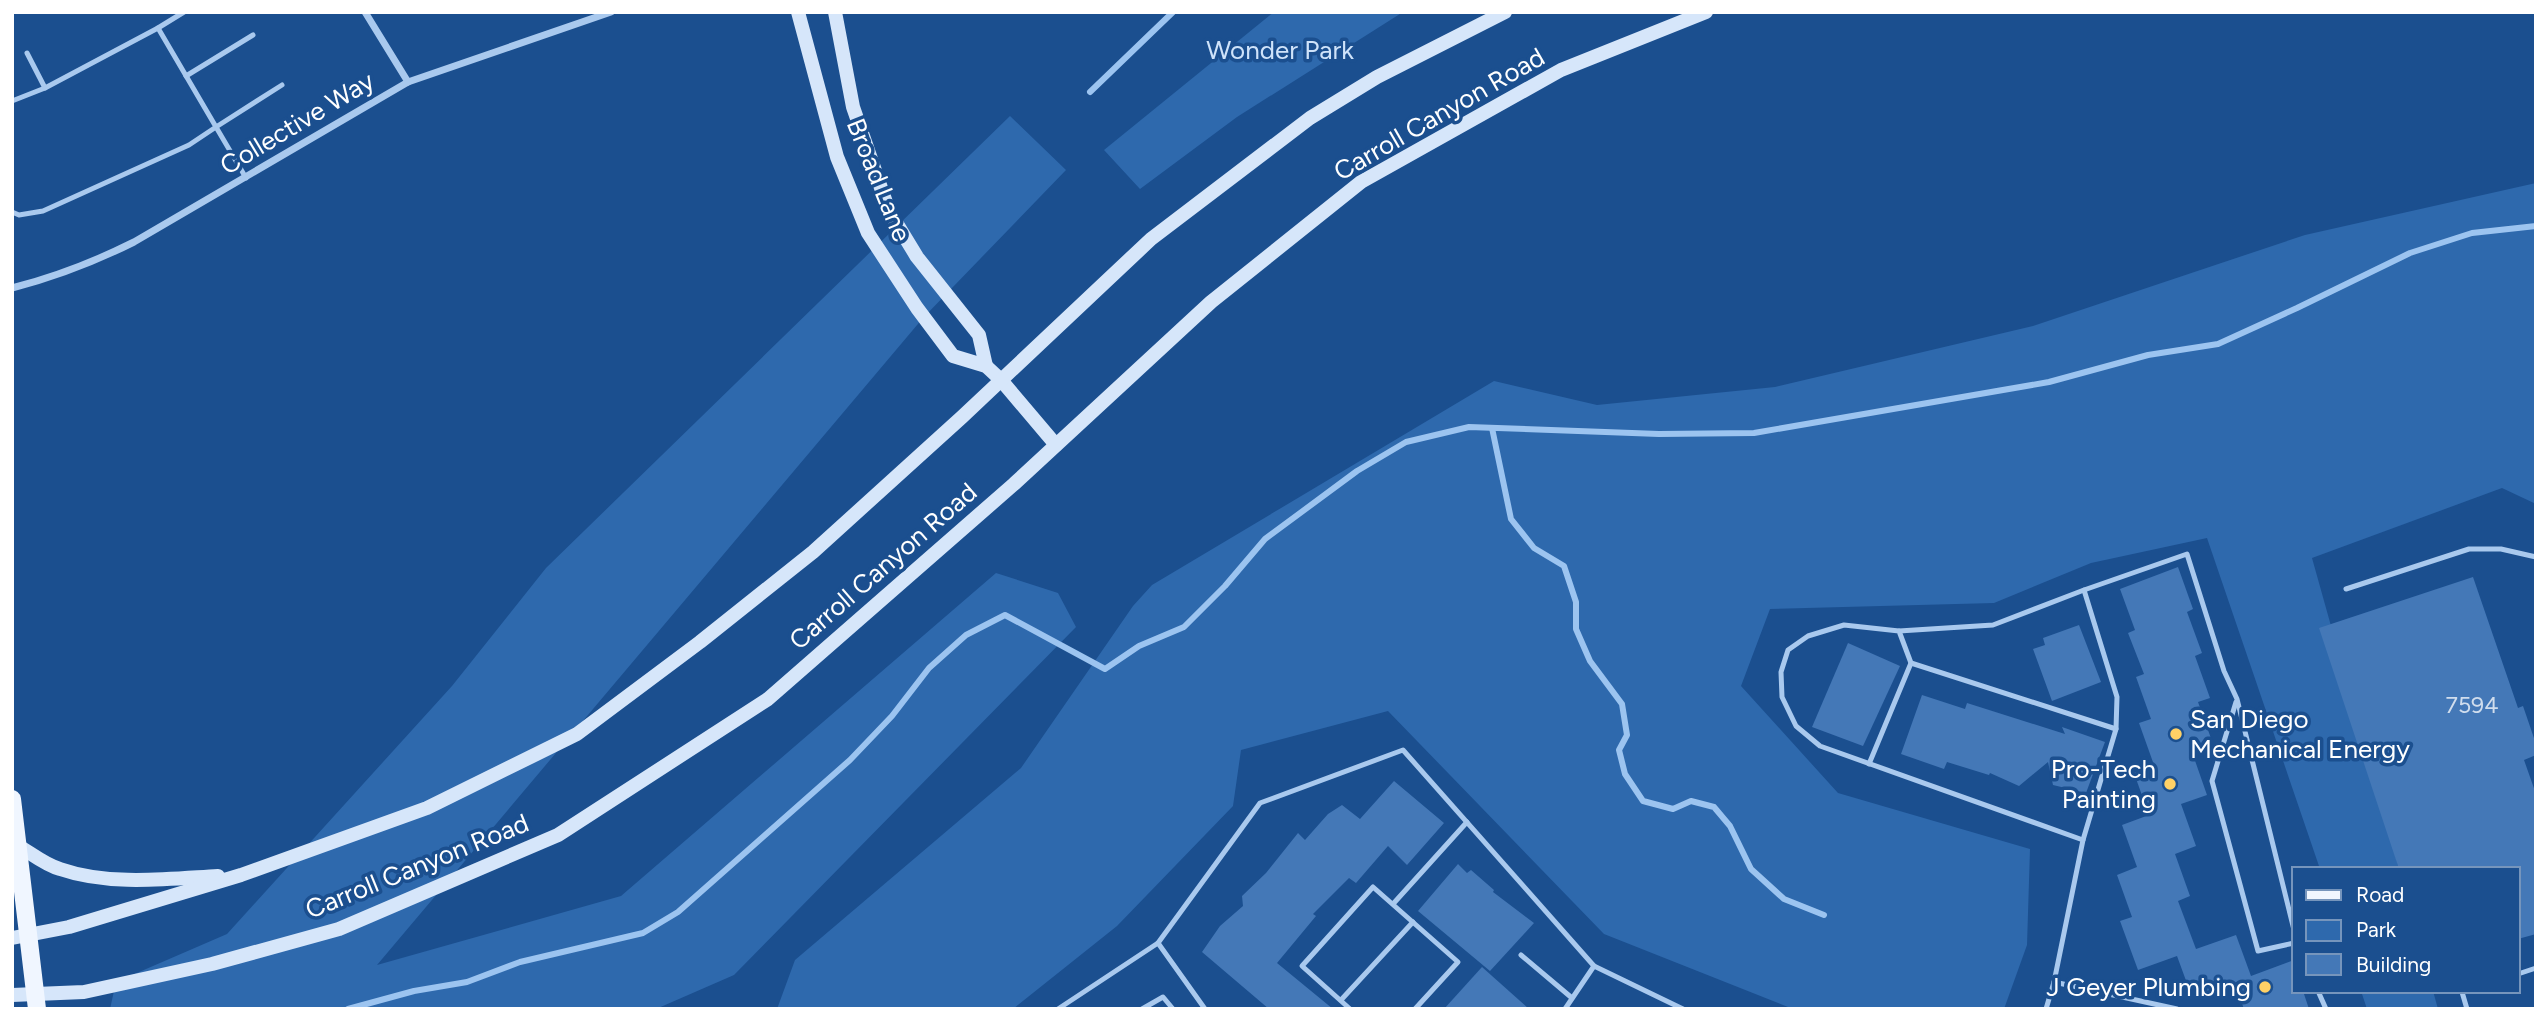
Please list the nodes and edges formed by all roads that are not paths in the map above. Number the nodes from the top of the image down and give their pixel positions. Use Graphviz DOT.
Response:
graph roads {
  1 [pos="184,12"];
  2 [pos="365,12"];
  3 [pos="611,12"];
  4 [pos="798,12"];
  5 [pos="835,12"];
  6 [pos="1506,12"];
  7 [pos="1706,12"];
  8 [pos="158,28"];
  9 [pos="253,36"];
  10 [pos="27,53"];
  11 [pos="186,76"];
  12 [pos="408,82"];
  13 [pos="282,85"];
  14 [pos="45,88"];
  15 [pos="12,101"];
  16 [pos="216,127"];
  17 [pos="246,178"];
  18 [pos="12,212"];
  19 [pos="12,288"];
  20 [pos="986,366"];
  21 [pos="1001,380"];
  22 [pos="1056,445"];
  23 [pos="2536,557"];
  24 [pos="2346,589"];
  25 [pos="2084,590"];
  26 [pos="1899,631"];
  27 [pos="1911,663"];
  28 [pos="2237,699"];
  29 [pos="2116,729"];
  30 [pos="1869,764"];
  31 [pos="12,799"];
  32 [pos="1467,822"];
  33 [pos="2083,840"];
  34 [pos="17,845"];
  35 [pos="241,875"];
  36 [pos="1393,904"];
  37 [pos="1413,922"];
  38 [pos="2292,922"];
  39 [pos="20,937"];
  40 [pos="1158,943"];
  41 [pos="2292,943"];
  42 [pos="1521,955"];
  43 [pos="1594,966"];
  44 [pos="2054,982"];
  45 [pos="2319,993"];
  46 [pos="12,995"];
  47 [pos="1572,998"];
  48 [pos="1341,1000"];
  49 [pos="36,1001"];
  50 [pos="1058,1009"];
  51 [pos="1142,1009"];
  52 [pos="1173,1009"];
  53 [pos="1205,1009"];
  54 [pos="1350,1009"];
  55 [pos="1415,1009"];
  56 [pos="1565,1009"];
  57 [pos="1683,1009"];
  58 [pos="2046,1009"];
  59 [pos="2177,1009"];
  60 [pos="2326,1009"];
  1 -- 8 [label="lane"];
  2 -- 12 [label="street"];
  3 -- 12 [label="street, Collective Way"];
  4 -- 20 [label="main road, Broad Lane"];
  5 -- 20 [label="main road, Broad Lane"];
  6 -- 21 [label="main road, Carroll Canyon Road"];
  7 -- 22 [label="main road, Carroll Canyon Road"];
  8 -- 11 [label="lane"];
  8 -- 14 [label="lane"];
  9 -- 11 [label="lane"];
  10 -- 14 [label="lane"];
  11 -- 16 [label="lane"];
  12 -- 17 [label="street, Collective Way"];
  13 -- 16 [label="lane"];
  14 -- 15 [label="lane"];
  16 -- 17 [label="lane"];
  16 -- 18 [label="lane"];
  17 -- 19 [label="street, Collective Way"];
  20 -- 21 [label="main road, Broad Lane"];
  21 -- 22 [label="main road, Broad Lane"];
  21 -- 35 [label="main road, Carroll Canyon Road"];
  22 -- 49 [label="main road, Carroll Canyon Road"];
  23 -- 24 [label="lane"];
  25 -- 26 [label="lane"];
  25 -- 28 [label="lane"];
  25 -- 29 [label="lane"];
  26 -- 27 [label="lane"];
  26 -- 30 [label="lane"];
  27 -- 29 [label="lane"];
  27 -- 30 [label="lane"];
  28 -- 38 [label="lane"];
  28 -- 41 [label="lane"];
  29 -- 33 [label="lane"];
  30 -- 33 [label="lane"];
  31 -- 34 [label="main road"];
  32 -- 36 [label="lane"];
  32 -- 40 [label="lane"];
  32 -- 43 [label="lane"];
  33 -- 44 [label="lane"];
  34 -- 35 [label="main road"];
  34 -- 39 [label="main road"];
  35 -- 39 [label="main road, Carroll Canyon Road"];
  36 -- 37 [label="lane"];
  36 -- 48 [label="lane"];
  37 -- 48 [label="lane"];
  37 -- 55 [label="lane"];
  39 -- 49 [label="main road"];
  40 -- 50 [label="lane"];
  40 -- 53 [label="lane"];
  42 -- 47 [label="lane"];
  43 -- 47 [label="lane"];
  43 -- 57 [label="lane"];
  44 -- 58 [label="lane"];
  44 -- 59 [label="lane"];
  45 -- 60 [label="lane"];
  46 -- 49 [label="main road, Carroll Canyon Road"];
  47 -- 56 [label="lane"];
  48 -- 54 [label="lane"];
  51 -- 52 [label="lane"];
}
